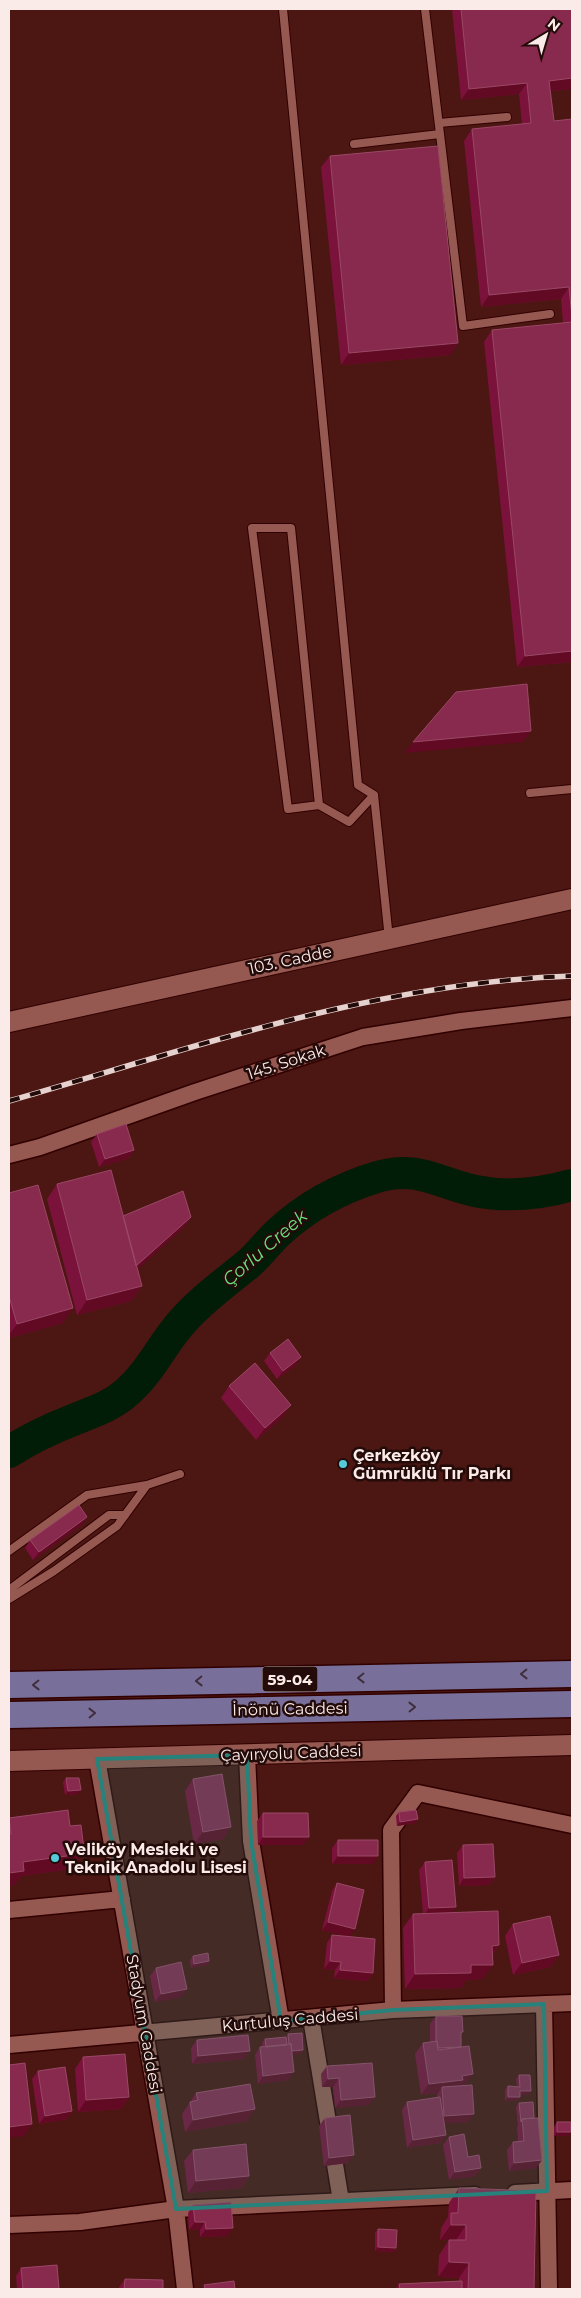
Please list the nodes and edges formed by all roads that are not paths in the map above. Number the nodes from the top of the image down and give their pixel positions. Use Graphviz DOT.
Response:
graph roads {
  1 [pos="283,9"];
  2 [pos="425,9"];
  3 [pos="507,117"];
  4 [pos="439,122"];
  5 [pos="440,134"];
  6 [pos="354,144"];
  7 [pos="550,314"];
  8 [pos="572,790"];
  9 [pos="530,793"];
  10 [pos="374,795"];
  11 [pos="319,805"];
  12 [pos="572,899"];
  13 [pos="389,939"];
  14 [pos="572,1008"];
  15 [pos="9,1022"];
  16 [pos="9,1155"];
  17 [pos="180,1474"];
  18 [pos="147,1485"];
  19 [pos="125,1515"];
  20 [pos="9,1550"];
  21 [pos="9,1590"];
  22 [pos="9,1598"];
  23 [pos="572,1674"];
  24 [pos="9,1685"];
  25 [pos="572,1704"];
  26 [pos="9,1715"];
  27 [pos="572,1745"];
  28 [pos="247,1755"];
  29 [pos="97,1759"];
  30 [pos="9,1761"];
  31 [pos="572,1825"];
  32 [pos="122,1899"];
  33 [pos="9,1910"];
  34 [pos="572,2003"];
  35 [pos="544,2004"];
  36 [pos="393,2010"];
  37 [pos="311,2018"];
  38 [pos="281,2021"];
  39 [pos="146,2033"];
  40 [pos="9,2045"];
  41 [pos="572,2190"];
  42 [pos="547,2191"];
  43 [pos="341,2201"];
  44 [pos="176,2209"];
  45 [pos="9,2225"];
  46 [pos="185,2289"];
  47 [pos="549,2289"];
  1 -- 10 [label="lane"];
  2 -- 4 [label="lane"];
  3 -- 4 [label="lane"];
  4 -- 5 [label="lane"];
  5 -- 6 [label="lane"];
  5 -- 7 [label="lane"];
  8 -- 9 [label="lane"];
  10 -- 11 [label="lane"];
  10 -- 13 [label="lane"];
  11 -- 11 [label="lane"];
  12 -- 13 [label="street, 103. Cadde"];
  13 -- 15 [label="street, 103. Cadde"];
  14 -- 16 [label="street, 145. Sokak"];
  17 -- 18 [label="lane"];
  18 -- 19 [label="lane"];
  18 -- 20 [label="lane"];
  19 -- 21 [label="lane"];
  19 -- 22 [label="lane"];
  23 -- 24 [label="main road, 59-04, one-way"];
  26 -- 25 [label="main road, İnönü Caddesi / 59-04, one-way"];
  27 -- 28 [label="street, Çayıryolu Caddesi"];
  28 -- 29 [label="street, Çayıryolu Caddesi"];
  28 -- 38 [label="street"];
  29 -- 30 [label="street, Çayıryolu Caddesi"];
  29 -- 32 [label="street, Stadyum Caddesi"];
  31 -- 36 [label="street"];
  32 -- 33 [label="street"];
  32 -- 39 [label="street, Stadyum Caddesi"];
  34 -- 35 [label="street, Kurtuluş Caddesi"];
  35 -- 36 [label="street, Kurtuluş Caddesi"];
  35 -- 42 [label="street"];
  36 -- 37 [label="street, Kurtuluş Caddesi"];
  37 -- 38 [label="street, Kurtuluş Caddesi"];
  37 -- 43 [label="street"];
  38 -- 39 [label="street, Kurtuluş Caddesi"];
  39 -- 40 [label="street, Kurtuluş Caddesi"];
  39 -- 44 [label="street, Stadyum Caddesi"];
  41 -- 42 [label="street"];
  42 -- 43 [label="street"];
  42 -- 47 [label="street"];
  43 -- 44 [label="street"];
  44 -- 45 [label="street"];
  44 -- 46 [label="street, Stadyum Caddesi"];
}
